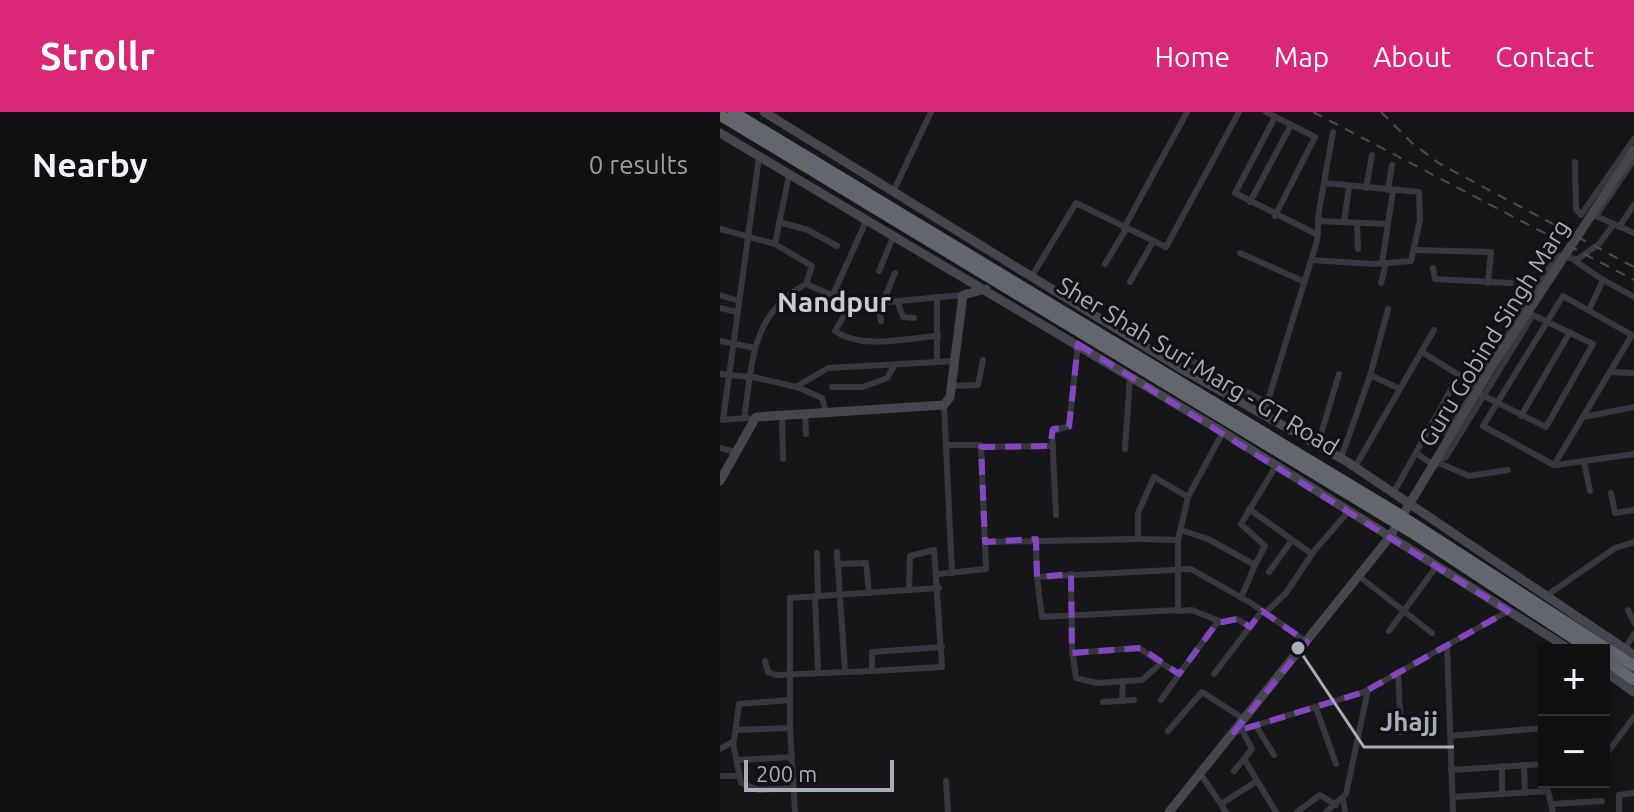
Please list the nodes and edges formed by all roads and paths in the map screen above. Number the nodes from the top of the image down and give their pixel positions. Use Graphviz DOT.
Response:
graph roads {
  1 [pos="733,112"];
  2 [pos="764,112"];
  3 [pos="931,112"];
  4 [pos="1187,112"];
  5 [pos="1239,112"];
  6 [pos="1266,112"];
  7 [pos="720,115"];
  8 [pos="1275,117"];
  9 [pos="777,120"];
  10 [pos="1291,125"];
  11 [pos="771,130"];
  12 [pos="1333,132"];
  13 [pos="720,133"];
  14 [pos="1634,139"];
  15 [pos="1634,150"];
  16 [pos="758,153"];
  17 [pos="1372,155"];
  18 [pos="1634,160"];
  19 [pos="1575,162"];
  20 [pos="1392,165"];
  21 [pos="789,175"];
  22 [pos="1324,183"];
  23 [pos="1349,187"];
  24 [pos="1366,188"];
  25 [pos="1390,190"];
  26 [pos="893,192"];
  27 [pos="1250,202"];
  28 [pos="1634,205"];
  29 [pos="1275,216"];
  30 [pos="867,219"];
  31 [pos="1318,221"];
  32 [pos="779,222"];
  33 [pos="1344,222"];
  34 [pos="1357,223"];
  35 [pos="1388,224"];
  36 [pos="1616,226"];
  37 [pos="1125,228"];
  38 [pos="720,231"];
  39 [pos="1634,233"];
  40 [pos="748,235"];
  41 [pos="894,235"];
  42 [pos="1318,235"];
  43 [pos="1153,242"];
  44 [pos="775,244"];
  45 [pos="837,246"];
  46 [pos="1358,249"];
  47 [pos="1414,250"];
  48 [pos="1240,253"];
  49 [pos="1575,259"];
  50 [pos="1311,260"];
  51 [pos="1384,263"];
  52 [pos="1105,264"];
  53 [pos="1433,268"];
  54 [pos="879,271"];
  55 [pos="895,273"];
  56 [pos="1602,279"];
  57 [pos="1035,281"];
  58 [pos="1130,282"];
  59 [pos="1305,282"];
  60 [pos="1381,283"];
  61 [pos="1488,283"];
  62 [pos="1511,283"];
  63 [pos="806,284"];
  64 [pos="986,289"];
  65 [pos="720,295"];
  66 [pos="963,295"];
  67 [pos="832,297"];
  68 [pos="937,297"];
  69 [pos="1634,297"];
  70 [pos="739,301"];
  71 [pos="897,301"];
  72 [pos="881,302"];
  73 [pos="851,304"];
  74 [pos="720,308"];
  75 [pos="1388,309"];
  76 [pos="1589,310"];
  77 [pos="737,312"];
  78 [pos="914,318"];
  79 [pos="1546,319"];
  80 [pos="881,321"];
  81 [pos="1434,330"];
  82 [pos="1570,332"];
  83 [pos="1633,334"];
  84 [pos="938,336"];
  85 [pos="720,341"];
  86 [pos="733,342"];
  87 [pos="1078,344"];
  88 [pos="755,348"];
  89 [pos="1422,352"];
  90 [pos="1182,355"];
  91 [pos="983,360"];
  92 [pos="955,361"];
  93 [pos="937,362"];
  94 [pos="894,366"];
  95 [pos="1611,372"];
  96 [pos="1634,373"];
  97 [pos="720,374"];
  98 [pos="1339,374"];
  99 [pos="728,375"];
  100 [pos="1370,375"];
  101 [pos="1459,375"];
  102 [pos="1130,376"];
  103 [pos="749,377"];
  104 [pos="1475,385"];
  105 [pos="951,386"];
  106 [pos="797,387"];
  107 [pos="832,387"];
  108 [pos="1400,389"];
  109 [pos="1482,395"];
  110 [pos="1496,404"];
  111 [pos="944,405"];
  112 [pos="1634,407"];
  113 [pos="1265,408"];
  114 [pos="826,412"];
  115 [pos="805,413"];
  116 [pos="782,415"];
  117 [pos="1521,416"];
  118 [pos="756,417"];
  119 [pos="1584,417"];
  120 [pos="744,418"];
  121 [pos="721,420"];
  122 [pos="1223,432"];
  123 [pos="806,434"];
  124 [pos="1318,444"];
  125 [pos="947,445"];
  126 [pos="1053,446"];
  127 [pos="981,447"];
  128 [pos="720,448"];
  129 [pos="1125,449"];
  130 [pos="735,452"];
  131 [pos="1416,453"];
  132 [pos="1634,454"];
  133 [pos="1341,458"];
  134 [pos="783,459"];
  135 [pos="1438,460"];
  136 [pos="1584,462"];
  137 [pos="1556,465"];
  138 [pos="1276,466"];
  139 [pos="1355,467"];
  140 [pos="1508,470"];
  141 [pos="720,481"];
  142 [pos="1590,491"];
  143 [pos="1394,492"];
  144 [pos="1611,493"];
  145 [pos="1188,497"];
  146 [pos="1412,504"];
  147 [pos="1249,509"];
  148 [pos="1634,510"];
  149 [pos="1348,512"];
  150 [pos="1056,515"];
  151 [pos="1395,516"];
  152 [pos="1414,528"];
  153 [pos="1181,530"];
  154 [pos="1389,538"];
  155 [pos="1138,539"];
  156 [pos="1178,540"];
  157 [pos="1292,540"];
  158 [pos="985,542"];
  159 [pos="1634,542"];
  160 [pos="1036,544"];
  161 [pos="837,552"];
  162 [pos="817,553"];
  163 [pos="1312,554"];
  164 [pos="838,564"];
  165 [pos="1255,565"];
  166 [pos="1436,567"];
  167 [pos="1177,568"];
  168 [pos="1269,572"];
  169 [pos="952,573"];
  170 [pos="938,574"];
  171 [pos="1071,574"];
  172 [pos="1037,577"];
  173 [pos="1360,577"];
  174 [pos="939,588"];
  175 [pos="909,590"];
  176 [pos="869,593"];
  177 [pos="1549,594"];
  178 [pos="841,595"];
  179 [pos="816,596"];
  180 [pos="1241,598"];
  181 [pos="1628,610"];
  182 [pos="1177,611"];
  183 [pos="1403,611"];
  184 [pos="1508,611"];
  185 [pos="1263,612"];
  186 [pos="1071,616"];
  187 [pos="1222,622"];
  188 [pos="1634,623"];
  189 [pos="1250,627"];
  190 [pos="1389,631"];
  191 [pos="1432,633"];
  192 [pos="1634,634"];
  193 [pos="1307,642"];
  194 [pos="1561,644"];
  195 [pos="1582,644"];
  196 [pos="1447,646"];
  197 [pos="942,647"];
  198 [pos="1630,652"];
  199 [pos="1072,653"];
  200 [pos="765,661"];
  201 [pos="1161,663"];
  202 [pos="1610,663"];
  203 [pos="1634,666"];
  204 [pos="845,671"];
  205 [pos="872,671"];
  206 [pos="818,672"];
  207 [pos="1398,672"];
  208 [pos="793,673"];
  209 [pos="1180,673"];
  210 [pos="1214,674"];
  211 [pos="1610,675"];
  212 [pos="1634,680"];
  213 [pos="1123,681"];
  214 [pos="1368,690"];
  215 [pos="1634,692"];
  216 [pos="790,700"];
  217 [pos="1134,700"];
  218 [pos="1161,700"];
  219 [pos="1122,701"];
  220 [pos="1103,702"];
  221 [pos="1316,708"];
  222 [pos="1634,717"];
  223 [pos="1256,726"];
  224 [pos="1240,727"];
  225 [pos="790,728"];
  226 [pos="1538,729"];
  227 [pos="736,730"];
  228 [pos="1168,731"];
  229 [pos="1401,732"];
  230 [pos="1450,736"];
  231 [pos="733,743"];
  232 [pos="720,749"];
  233 [pos="1610,749"];
  234 [pos="1274,755"];
  235 [pos="792,757"];
  236 [pos="1244,759"];
  237 [pos="738,760"];
  238 [pos="1336,764"];
  239 [pos="1538,764"];
  240 [pos="1524,765"];
  241 [pos="1502,766"];
  242 [pos="1451,770"];
  243 [pos="1234,771"];
  244 [pos="1200,773"];
  245 [pos="720,776"];
  246 [pos="737,776"];
  247 [pos="946,781"];
  248 [pos="1257,781"];
  249 [pos="794,788"];
  250 [pos="1525,793"];
  251 [pos="1634,793"];
  252 [pos="1502,794"];
  253 [pos="1453,797"];
  254 [pos="1343,799"];
  255 [pos="1602,801"];
  256 [pos="1335,807"];
  257 [pos="1553,808"];
  258 [pos="1222,809"];
  259 [pos="795,812"];
  260 [pos="948,812"];
  261 [pos="1169,812"];
  262 [pos="1276,812"];
  263 [pos="1297,812"];
  264 [pos="1326,812"];
  265 [pos="1345,812"];
  266 [pos="1453,812"];
  267 [pos="1619,812"];
  1 -- 151 [label="highway, Sher Shah Suri Marg - GT Road"];
  2 -- 9 [label="street, Sher Shah Suri Marg - GT Road"];
  3 -- 26 [label="street"];
  4 -- 37 [label="street"];
  5 -- 43 [label="street"];
  6 -- 8 [label="street"];
  7 -- 151 [label="highway, Sher Shah Suri Marg - GT Road"];
  8 -- 10 [label="street"];
  8 -- 27 [label="street"];
  9 -- 11 [label="street"];
  9 -- 26 [label="street, Sher Shah Suri Marg - GT Road"];
  10 -- 27 [label="street"];
  10 -- 29 [label="street"];
  12 -- 22 [label="street"];
  13 -- 16 [label="street, Sher Shah Suri Marg - GT Road"];
  14 -- 19 [label="street"];
  15 -- 135 [label="street, Guru Gobind Singh Marg"];
  16 -- 21 [label="street, Sher Shah Suri Marg - GT Road"];
  16 -- 40 [label="street"];
  17 -- 24 [label="street"];
  18 -- 36 [label="street"];
  20 -- 25 [label="street"];
  21 -- 30 [label="street, Sher Shah Suri Marg - GT Road"];
  21 -- 32 [label="street"];
  22 -- 23 [label="street"];
  22 -- 31 [label="street"];
  23 -- 24 [label="street"];
  23 -- 33 [label="street"];
  24 -- 25 [label="street"];
  25 -- 35 [label="street"];
  25 -- 47 [label="street"];
  26 -- 57 [label="street, Sher Shah Suri Marg - GT Road"];
  27 -- 29 [label="street"];
  28 -- 36 [label="street"];
  29 -- 42 [label="street"];
  30 -- 41 [label="street, Sher Shah Suri Marg - GT Road"];
  30 -- 67 [label="street"];
  31 -- 33 [label="street"];
  31 -- 42 [label="street"];
  32 -- 44 [label="street"];
  32 -- 45 [label="street"];
  33 -- 34 [label="street"];
  34 -- 35 [label="street"];
  34 -- 46 [label="street"];
  35 -- 51 [label="street"];
  36 -- 39 [label="street"];
  36 -- 49 [label="street"];
  37 -- 43 [label="street"];
  37 -- 52 [label="street"];
  37 -- 57 [label="street"];
  38 -- 40 [label="street"];
  40 -- 44 [label="street"];
  40 -- 70 [label="street"];
  41 -- 54 [label="street"];
  41 -- 64 [label="street, Sher Shah Suri Marg - GT Road"];
  42 -- 50 [label="street"];
  43 -- 58 [label="street"];
  44 -- 63 [label="street"];
  47 -- 51 [label="street"];
  47 -- 61 [label="street"];
  48 -- 59 [label="street"];
  49 -- 56 [label="street"];
  49 -- 104 [label="street"];
  50 -- 51 [label="street"];
  50 -- 59 [label="street"];
  51 -- 60 [label="street"];
  53 -- 61 [label="street"];
  55 -- 72 [label="street"];
  56 -- 69 [label="street"];
  56 -- 76 [label="street"];
  57 -- 113 [label="street, Sher Shah Suri Marg - GT Road"];
  59 -- 113 [label="street"];
  61 -- 62 [label="street"];
  63 -- 67 [label="street"];
  63 -- 88 [label="street"];
  64 -- 66 [label="street"];
  64 -- 87 [label="street, Sher Shah Suri Marg - GT Road"];
  65 -- 70 [label="street"];
  66 -- 68 [label="street"];
  66 -- 92 [label="street"];
  67 -- 73 [label="street"];
  68 -- 71 [label="street"];
  68 -- 84 [label="street"];
  70 -- 77 [label="street"];
  71 -- 72 [label="street"];
  71 -- 78 [label="street"];
  72 -- 73 [label="street"];
  72 -- 80 [label="street"];
  73 -- 84 [label="street"];
  74 -- 77 [label="street"];
  75 -- 100 [label="street"];
  76 -- 79 [label="street"];
  76 -- 83 [label="street"];
  77 -- 86 [label="street"];
  79 -- 82 [label="street"];
  79 -- 109 [label="street"];
  79 -- 110 [label="street"];
  81 -- 89 [label="street"];
  82 -- 117 [label="street"];
  82 -- 117 [label="street"];
  83 -- 95 [label="street"];
  84 -- 93 [label="street"];
  85 -- 86 [label="street"];
  86 -- 88 [label="street"];
  86 -- 99 [label="street"];
  87 -- 102 [label="street, Sher Shah Suri Marg - GT Road"];
  87 -- 126 [label="street"];
  88 -- 103 [label="street"];
  89 -- 101 [label="street"];
  89 -- 108 [label="street"];
  90 -- 113 [label="street"];
  91 -- 105 [label="street"];
  92 -- 93 [label="street"];
  92 -- 105 [label="street"];
  93 -- 94 [label="street"];
  94 -- 106 [label="street"];
  94 -- 107 [label="street"];
  95 -- 96 [label="street"];
  95 -- 119 [label="street"];
  97 -- 99 [label="street"];
  98 -- 124 [label="street"];
  99 -- 103 [label="street"];
  99 -- 121 [label="street"];
  100 -- 108 [label="street"];
  100 -- 133 [label="street"];
  101 -- 104 [label="street"];
  101 -- 131 [label="street"];
  102 -- 122 [label="street, Sher Shah Suri Marg - GT Road"];
  102 -- 129 [label="street"];
  103 -- 106 [label="street"];
  103 -- 120 [label="street"];
  104 -- 135 [label="street"];
  105 -- 111 [label="street"];
  106 -- 114 [label="street"];
  108 -- 139 [label="street"];
  109 -- 110 [label="street"];
  109 -- 135 [label="street"];
  110 -- 117 [label="street"];
  110 -- 137 [label="street"];
  111 -- 114 [label="street"];
  111 -- 125 [label="street"];
  112 -- 119 [label="street"];
  113 -- 124 [label="street, Sher Shah Suri Marg - GT Road"];
  114 -- 115 [label="street"];
  115 -- 116 [label="street"];
  115 -- 123 [label="street"];
  116 -- 118 [label="street"];
  116 -- 134 [label="street"];
  118 -- 120 [label="street"];
  118 -- 130 [label="street"];
  119 -- 137 [label="street"];
  120 -- 121 [label="street"];
  122 -- 138 [label="street, Sher Shah Suri Marg - GT Road"];
  122 -- 145 [label="street"];
  124 -- 133 [label="street, Sher Shah Suri Marg - GT Road"];
  125 -- 127 [label="street"];
  125 -- 169 [label="street"];
  126 -- 127 [label="street"];
  126 -- 150 [label="street"];
  127 -- 158 [label="street"];
  128 -- 130 [label="street"];
  130 -- 141 [label="street"];
  131 -- 135 [label="street"];
  131 -- 143 [label="street"];
  132 -- 136 [label="street"];
  133 -- 139 [label="street, Sher Shah Suri Marg - GT Road"];
  135 -- 140 [label="street"];
  135 -- 146 [label="street, Guru Gobind Singh Marg"];
  136 -- 137 [label="street"];
  136 -- 142 [label="street"];
  138 -- 147 [label="street"];
  138 -- 149 [label="street, Sher Shah Suri Marg - GT Road"];
  139 -- 143 [label="street, Sher Shah Suri Marg - GT Road"];
  143 -- 146 [label="street, Sher Shah Suri Marg - GT Road"];
  144 -- 148 [label="street"];
  145 -- 153 [label="street"];
  145 -- 155 [label="street"];
  146 -- 154 [label="street, Guru Gobind Singh Marg"];
  146 -- 177 [label="street, Sher Shah Suri Marg - GT Road"];
  147 -- 157 [label="street"];
  147 -- 165 [label="street"];
  149 -- 154 [label="street, Sher Shah Suri Marg - GT Road"];
  149 -- 163 [label="street"];
  151 -- 152 [label="highway, Sher Shah Suri Marg - GT Road"];
  152 -- 195 [label="highway, Sher Shah Suri Marg - GT Road"];
  152 -- 203 [label="highway, Sher Shah Suri Marg - GT Road"];
  153 -- 156 [label="street"];
  153 -- 165 [label="street"];
  154 -- 166 [label="street, Sher Shah Suri Marg - GT Road"];
  154 -- 173 [label="street, Guru Gobind Singh Marg"];
  155 -- 156 [label="street"];
  155 -- 160 [label="street"];
  156 -- 167 [label="street"];
  157 -- 163 [label="street"];
  157 -- 168 [label="street"];
  158 -- 160 [label="street"];
  158 -- 169 [label="street"];
  159 -- 177 [label="street"];
  160 -- 172 [label="street"];
  161 -- 164 [label="street"];
  162 -- 179 [label="street"];
  163 -- 185 [label="street"];
  164 -- 176 [label="street"];
  164 -- 178 [label="street"];
  165 -- 180 [label="street"];
  166 -- 183 [label="street"];
  166 -- 184 [label="street, Sher Shah Suri Marg - GT Road"];
  167 -- 171 [label="street"];
  167 -- 180 [label="street"];
  167 -- 182 [label="street"];
  169 -- 170 [label="street"];
  170 -- 174 [label="street"];
  170 -- 175 [label="street"];
  171 -- 172 [label="street"];
  171 -- 186 [label="street"];
  172 -- 186 [label="street"];
  173 -- 183 [label="street"];
  173 -- 193 [label="street, Guru Gobind Singh Marg"];
  174 -- 175 [label="street"];
  174 -- 197 [label="street"];
  175 -- 176 [label="street"];
  176 -- 178 [label="street"];
  177 -- 198 [label="street, Sher Shah Suri Marg - GT Road"];
  178 -- 179 [label="street"];
  178 -- 204 [label="street"];
  179 -- 206 [label="street"];
  179 -- 208 [label="street"];
  180 -- 185 [label="street"];
  181 -- 188 [label="street"];
  182 -- 186 [label="street"];
  182 -- 187 [label="street"];
  183 -- 190 [label="street"];
  183 -- 191 [label="street"];
  184 -- 194 [label="street, Sher Shah Suri Marg - GT Road"];
  184 -- 196 [label="street"];
  185 -- 189 [label="street"];
  185 -- 193 [label="street"];
  186 -- 199 [label="street"];
  187 -- 189 [label="street"];
  187 -- 209 [label="street"];
  189 -- 210 [label="street"];
  192 -- 198 [label="street"];
  193 -- 224 [label="street, Guru Gobind Singh Marg"];
  196 -- 207 [label="street"];
  196 -- 230 [label="street"];
  197 -- 205 [label="street"];
  197 -- 205 [label="street"];
  199 -- 201 [label="street"];
  199 -- 213 [label="street"];
  200 -- 208 [label="street"];
  201 -- 209 [label="street"];
  201 -- 213 [label="street"];
  202 -- 212 [label="highway"];
  204 -- 205 [label="street"];
  204 -- 206 [label="street"];
  206 -- 208 [label="street"];
  207 -- 214 [label="street"];
  207 -- 229 [label="street"];
  208 -- 216 [label="street"];
  209 -- 218 [label="street"];
  211 -- 215 [label="street"];
  213 -- 219 [label="street"];
  214 -- 221 [label="street"];
  214 -- 254 [label="street"];
  216 -- 225 [label="street"];
  216 -- 227 [label="street"];
  217 -- 219 [label="street"];
  219 -- 220 [label="street"];
  221 -- 223 [label="street"];
  221 -- 238 [label="street"];
  222 -- 233 [label="street"];
  223 -- 224 [label="street"];
  223 -- 234 [label="street"];
  224 -- 228 [label="street"];
  224 -- 236 [label="street"];
  224 -- 244 [label="street, Guru Gobind Singh Marg"];
  225 -- 227 [label="street"];
  225 -- 235 [label="street"];
  226 -- 230 [label="street"];
  227 -- 231 [label="street"];
  230 -- 242 [label="street"];
  231 -- 232 [label="street"];
  231 -- 237 [label="street"];
  235 -- 237 [label="street"];
  235 -- 249 [label="street"];
  236 -- 243 [label="street"];
  236 -- 248 [label="street"];
  237 -- 246 [label="street"];
  239 -- 240 [label="street"];
  240 -- 241 [label="street"];
  240 -- 250 [label="street"];
  241 -- 242 [label="street"];
  241 -- 252 [label="street"];
  242 -- 253 [label="street"];
  244 -- 258 [label="street"];
  244 -- 261 [label="street, Guru Gobind Singh Marg"];
  245 -- 246 [label="street"];
  246 -- 249 [label="street"];
  247 -- 260 [label="street"];
  248 -- 258 [label="street"];
  248 -- 262 [label="street"];
  249 -- 259 [label="street"];
  250 -- 252 [label="street"];
  250 -- 257 [label="street"];
  251 -- 267 [label="street"];
  252 -- 253 [label="street"];
  253 -- 266 [label="street"];
  254 -- 256 [label="street"];
  254 -- 265 [label="street"];
  255 -- 257 [label="street"];
  256 -- 263 [label="street"];
  256 -- 264 [label="street"];
}
